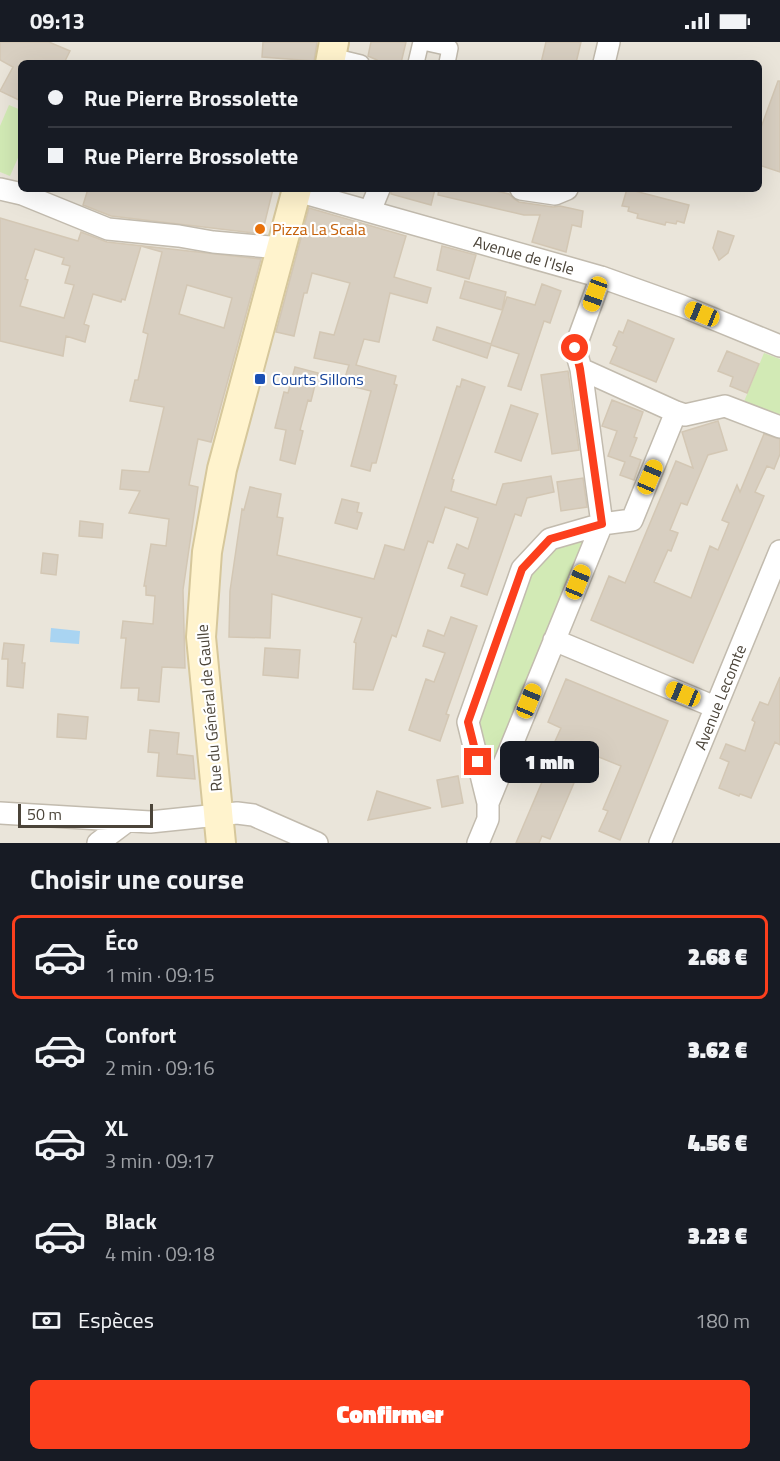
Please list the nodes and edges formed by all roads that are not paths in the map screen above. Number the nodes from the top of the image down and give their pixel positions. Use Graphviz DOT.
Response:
graph roads {
  1 [pos="422,42"];
  2 [pos="609,42"];
  3 [pos="332,54"];
  4 [pos="351,60"];
  5 [pos="417,60"];
  6 [pos="448,60"];
  7 [pos="605,60"];
  8 [pos="0,189"];
  9 [pos="296,192"];
  10 [pos="304,192"];
  11 [pos="378,192"];
  12 [pos="541,192"];
  13 [pos="560,192"];
  14 [pos="370,211"];
  15 [pos="281,248"];
  16 [pos="601,277"];
  17 [pos="780,346"];
  18 [pos="580,369"];
  19 [pos="676,412"];
  20 [pos="780,427"];
  21 [pos="602,524"];
  22 [pos="780,552"];
  23 [pos="554,640"];
  24 [pos="715,707"];
  25 [pos="488,803"];
  26 [pos="0,813"];
  27 [pos="218,814"];
  28 [pos="126,822"];
  29 [pos="98,843"];
  30 [pos="221,843"];
  31 [pos="317,843"];
  32 [pos="478,843"];
  33 [pos="660,843"];
  1 -- 5 [label="street"];
  1 -- 6 [label="street"];
  2 -- 7 [label="street"];
  3 -- 4 [label="street"];
  8 -- 15 [label="street"];
  9 -- 15 [label="main road, Rue du Général de Gaulle"];
  10 -- 14 [label="street, Avenue de l'Isle"];
  11 -- 14 [label="street"];
  12 -- 13 [label="street"];
  14 -- 16 [label="street, Avenue de l'Isle"];
  15 -- 27 [label="main road, Rue du Général de Gaulle"];
  16 -- 17 [label="street, Avenue de l'Isle"];
  16 -- 18 [label="street"];
  18 -- 19 [label="street"];
  18 -- 21 [label="street"];
  19 -- 20 [label="street"];
  19 -- 21 [label="street"];
  21 -- 23 [label="street"];
  21 -- 25 [label="street"];
  22 -- 24 [label="street, Avenue Lecomte"];
  23 -- 24 [label="street"];
  23 -- 25 [label="street"];
  24 -- 33 [label="street, Avenue Lecomte"];
  25 -- 32 [label="street"];
  26 -- 28 [label="street"];
  27 -- 28 [label="street"];
  27 -- 30 [label="main road, Rue du Général de Gaulle"];
  27 -- 31 [label="street"];
  28 -- 29 [label="street"];
}
